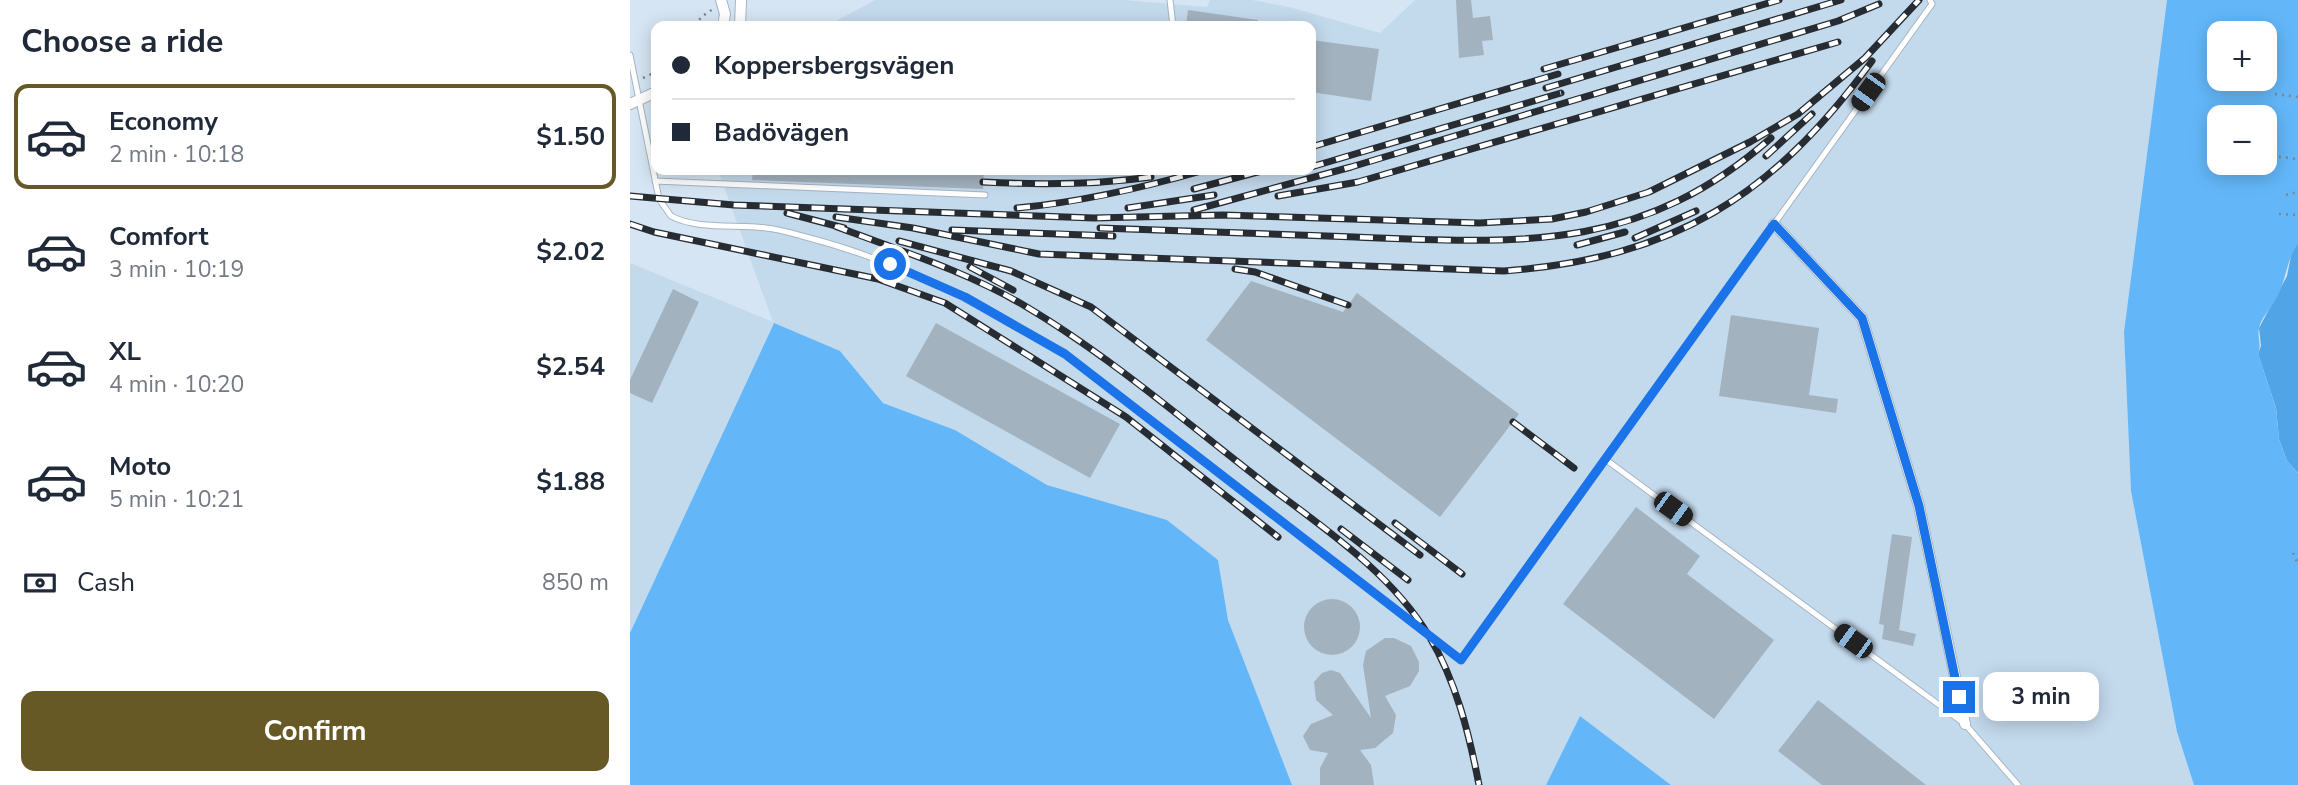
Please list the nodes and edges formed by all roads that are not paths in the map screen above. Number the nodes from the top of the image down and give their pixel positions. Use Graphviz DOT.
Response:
graph roads {
  1 [pos="721,0"];
  2 [pos="741,0"];
  3 [pos="1170,0"];
  4 [pos="1930,0"];
  5 [pos="724,21"];
  6 [pos="740,21"];
  7 [pos="1172,21"];
  8 [pos="630,55"];
  9 [pos="651,94"];
  10 [pos="634,103"];
  11 [pos="651,166"];
  12 [pos="653,175"];
  13 [pos="655,181"];
  14 [pos="985,195"];
  15 [pos="1774,224"];
  16 [pos="1605,459"];
  17 [pos="1965,724"];
  18 [pos="2018,785"];
  1 -- 5 [label="street"];
  2 -- 6 [label="street"];
  3 -- 7 [label="lane"];
  4 -- 15 [label="lane"];
  8 -- 10 [label="lane"];
  9 -- 10 [label="street"];
  10 -- 11 [label="lane"];
  12 -- 13 [label="lane"];
  13 -- 14 [label="lane"];
  13 -- 16 [label="lane"];
  15 -- 16 [label="lane"];
  15 -- 17 [label="street"];
  16 -- 17 [label="lane"];
  17 -- 18 [label="lane"];
}
